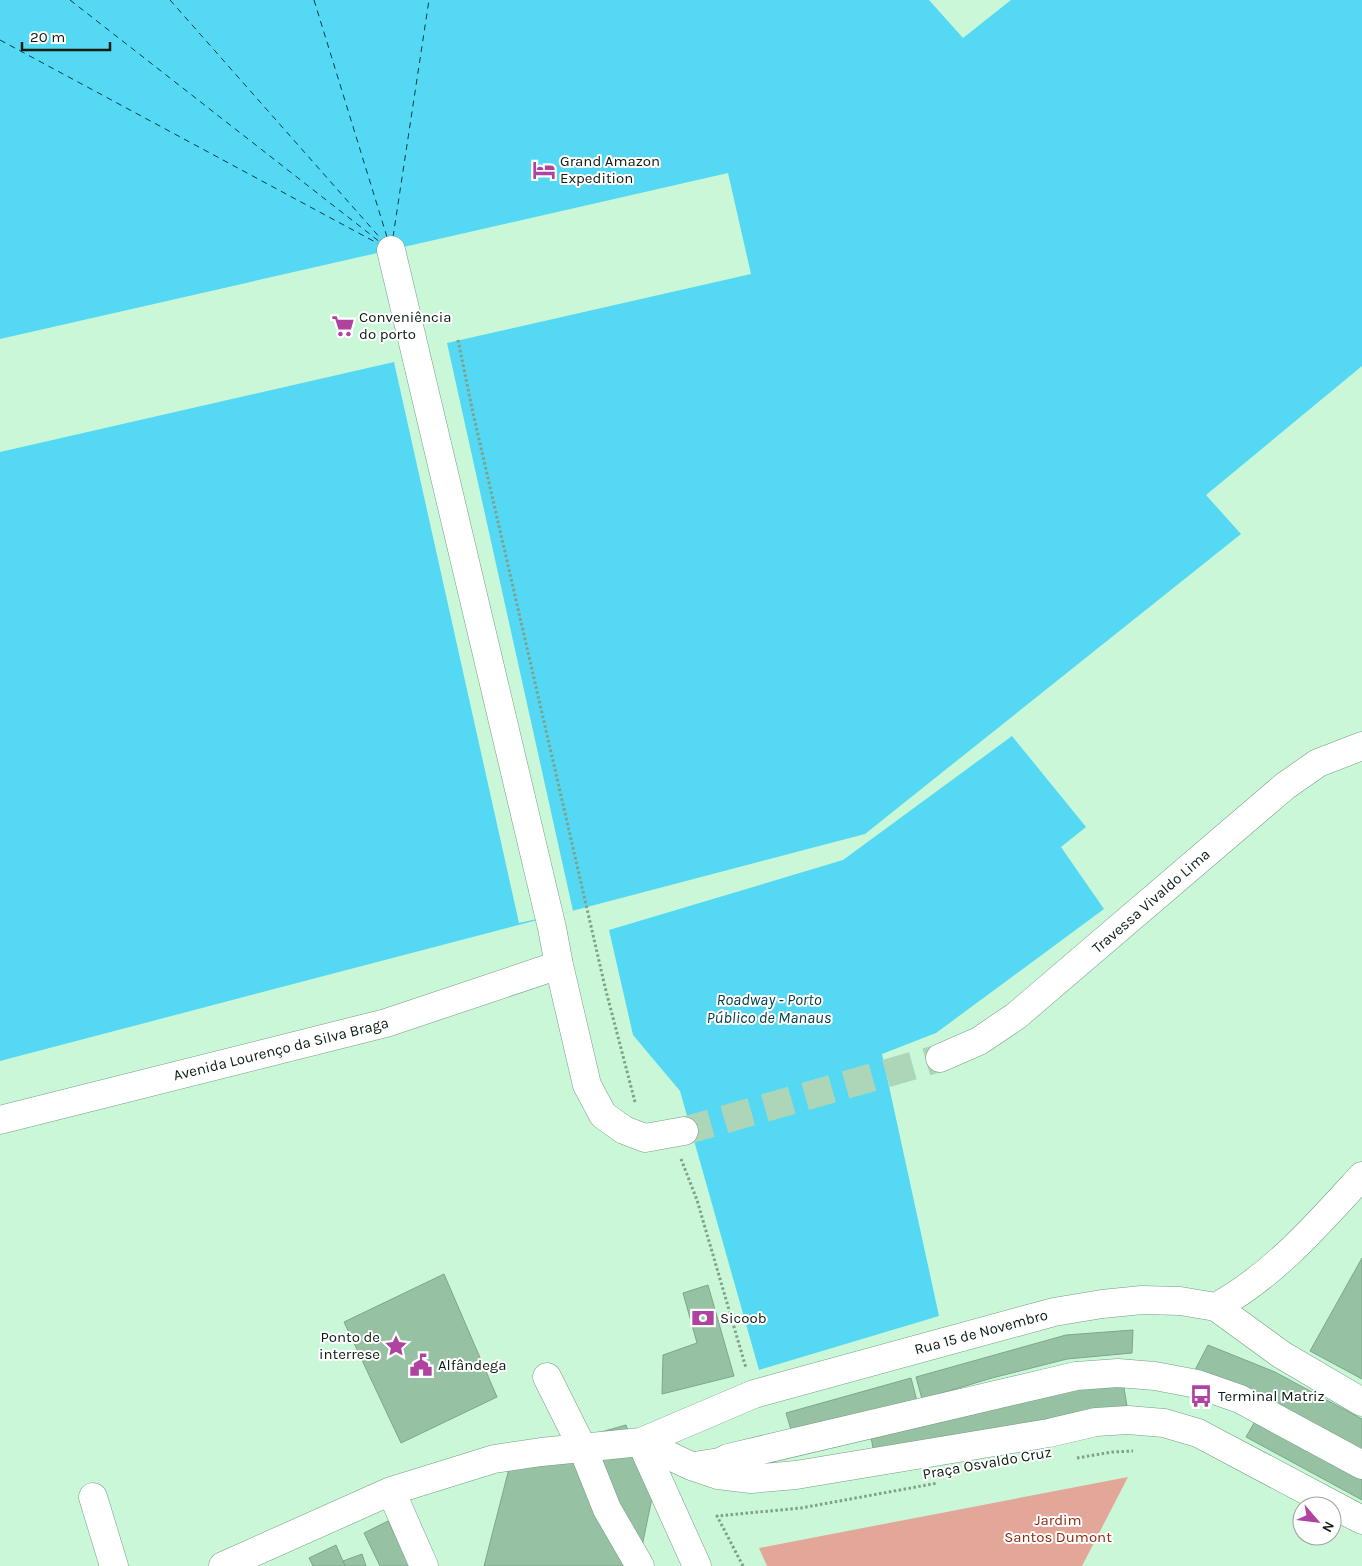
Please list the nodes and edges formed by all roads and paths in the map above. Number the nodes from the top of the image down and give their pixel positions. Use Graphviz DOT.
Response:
graph roads {
  1 [pos="390,250"];
  2 [pos="458,340"];
  3 [pos="1362,746"];
  4 [pos="559,965"];
  5 [pos="940,1058"];
  6 [pos="0,1120"];
  7 [pos="684,1131"];
  8 [pos="645,1138"];
  9 [pos="1362,1176"];
  10 [pos="1216,1307"];
  11 [pos="548,1377"];
  12 [pos="754,1394"];
  13 [pos="1362,1402"];
  14 [pos="641,1442"];
  15 [pos="583,1449"];
  16 [pos="1139,1451"];
  17 [pos="1073,1459"];
  18 [pos="1362,1465"];
  19 [pos="691,1466"];
  20 [pos="946,1482"];
  21 [pos="390,1491"];
  22 [pos="93,1497"];
  23 [pos="1362,1520"];
  24 [pos="114,1566"];
  25 [pos="223,1566"];
  26 [pos="424,1566"];
  27 [pos="640,1566"];
  28 [pos="697,1566"];
  29 [pos="743,1566"];
  1 -- 4 [label="street"];
  2 -- 8 [label="path"];
  3 -- 5 [label="street, Travessa Vivaldo Lima"];
  4 -- 6 [label="street, Avenida Lourenço da Silva Braga"];
  4 -- 8 [label="street"];
  7 -- 8 [label="street"];
  8 -- 12 [label="path"];
  9 -- 10 [label="street"];
  10 -- 12 [label="street, Rua 15 de Novembro"];
  10 -- 13 [label="street, Rua 15 de Novembro"];
  11 -- 15 [label="street"];
  12 -- 14 [label="street, Rua 15 de Novembro"];
  14 -- 15 [label="street, Rua 15 de Novembro"];
  14 -- 19 [label="street"];
  14 -- 28 [label="street"];
  15 -- 21 [label="street, Rua 15 de Novembro"];
  15 -- 27 [label="street"];
  16 -- 17 [label="path, Praça Osvaldo Cruz"];
  18 -- 19 [label="street"];
  19 -- 23 [label="street"];
  20 -- 29 [label="path, Praça Osvaldo Cruz"];
  21 -- 25 [label="street, Rua 15 de Novembro"];
  21 -- 26 [label="street"];
  22 -- 24 [label="street"];
}
